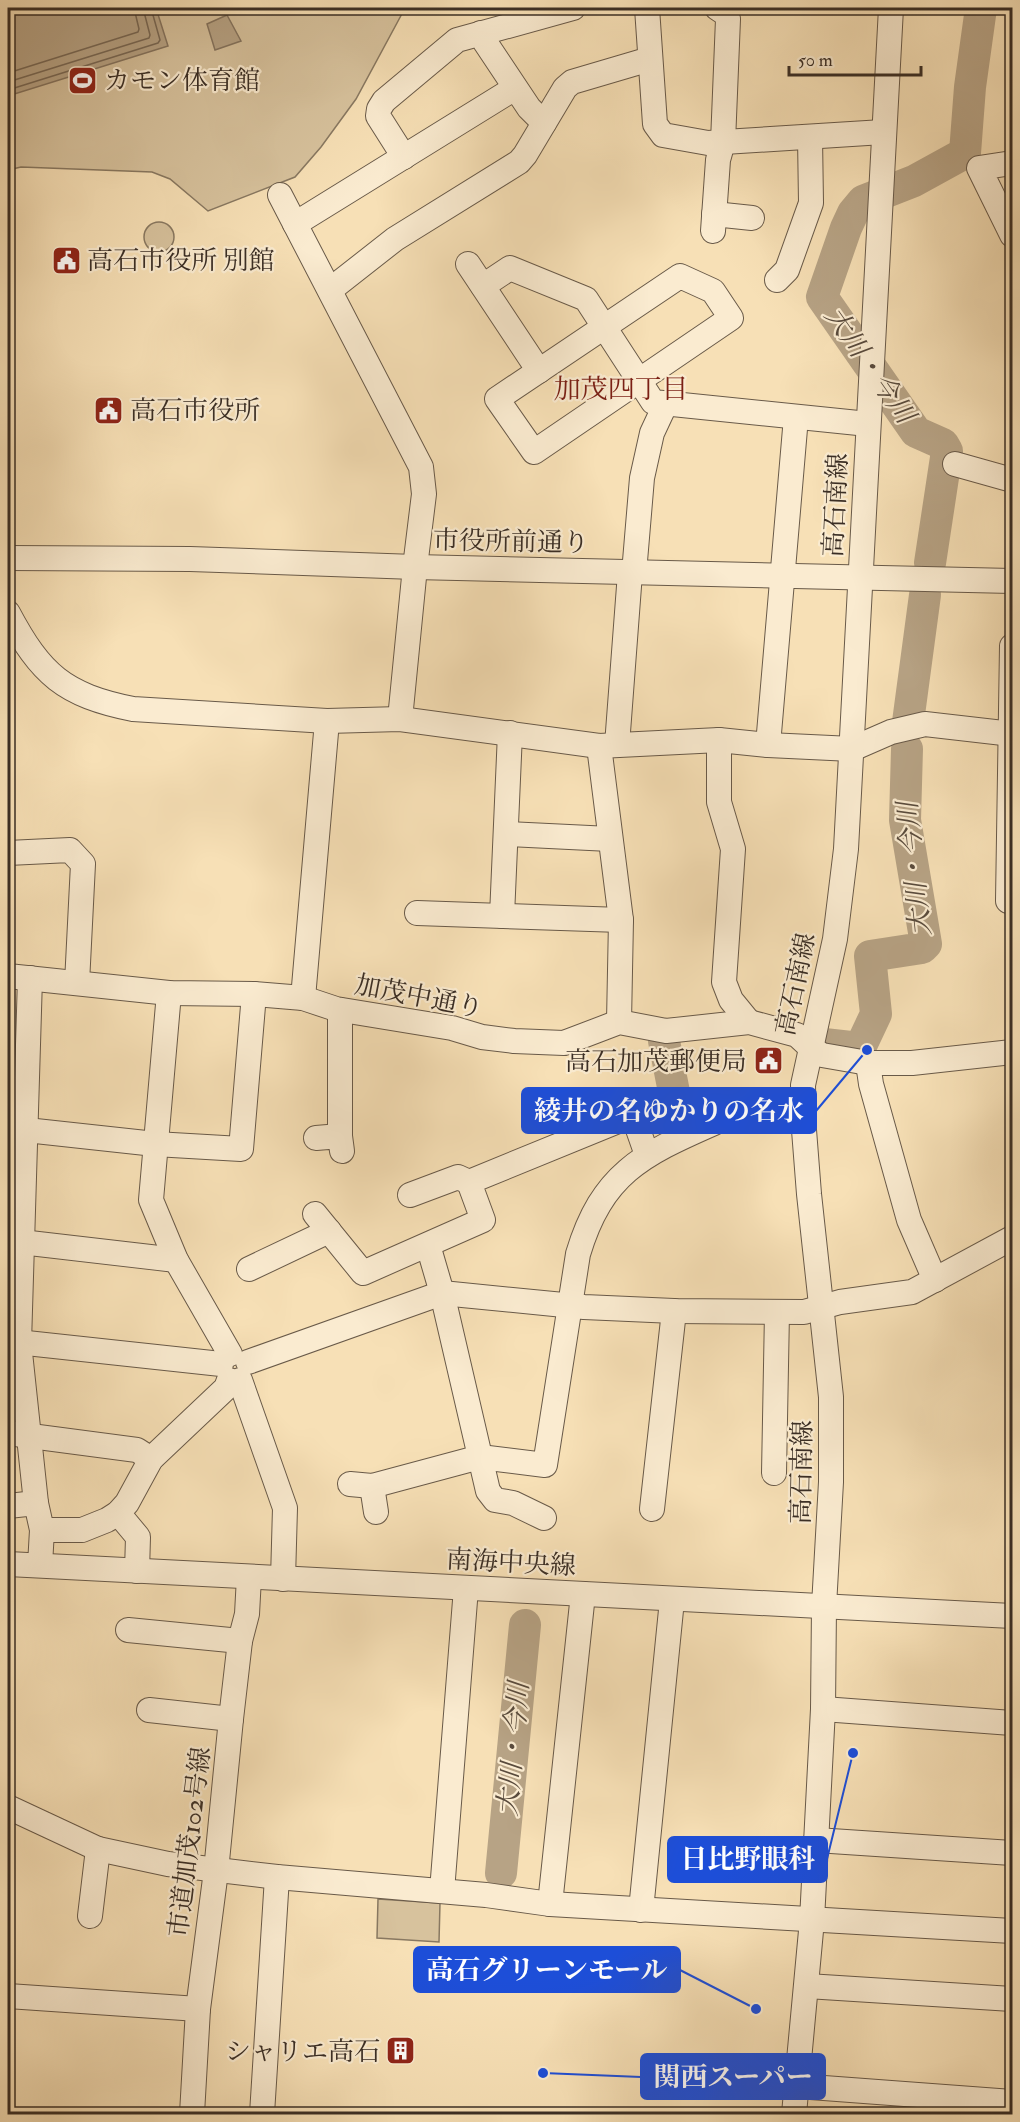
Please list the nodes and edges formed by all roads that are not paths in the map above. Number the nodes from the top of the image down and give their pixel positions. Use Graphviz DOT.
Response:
graph roads {
  1 [pos="573,8"];
  2 [pos="647,8"];
  3 [pos="717,8"];
  4 [pos="891,8"];
  5 [pos="481,33"];
  6 [pos="650,59"];
  7 [pos="515,88"];
  8 [pos="544,123"];
  9 [pos="883,132"];
  10 [pos="810,137"];
  11 [pos="723,142"];
  12 [pos="404,157"];
  13 [pos="1012,163"];
  14 [pos="280,195"];
  15 [pos="752,218"];
  16 [pos="295,224"];
  17 [pos="1012,234"];
  18 [pos="468,264"];
  19 [pos="777,280"];
  20 [pos="483,286"];
  21 [pos="330,290"];
  22 [pos="604,326"];
  23 [pos="539,371"];
  24 [pos="640,381"];
  25 [pos="666,403"];
  26 [pos="796,417"];
  27 [pos="868,424"];
  28 [pos="955,464"];
  29 [pos="1012,480"];
  30 [pos="8,558"];
  31 [pos="415,567"];
  32 [pos="632,573"];
  33 [pos="781,577"];
  34 [pos="860,577"];
  35 [pos="1012,581"];
  36 [pos="8,613"];
  37 [pos="1012,646"];
  38 [pos="400,719"];
  39 [pos="327,722"];
  40 [pos="510,733"];
  41 [pos="1011,734"];
  42 [pos="719,740"];
  43 [pos="768,745"];
  44 [pos="608,746"];
  45 [pos="852,749"];
  46 [pos="506,834"];
  47 [pos="610,839"];
  48 [pos="8,853"];
  49 [pos="1011,904"];
  50 [pos="417,913"];
  51 [pos="502,916"];
  52 [pos="621,920"];
  53 [pos="19,977"];
  54 [pos="77,983"];
  55 [pos="169,993"];
  56 [pos="254,994"];
  57 [pos="303,998"];
  58 [pos="340,1010"];
  59 [pos="619,1022"];
  60 [pos="749,1022"];
  61 [pos="811,1048"];
  62 [pos="1012,1052"];
  63 [pos="868,1063"];
  64 [pos="714,1123"];
  65 [pos="16,1129"];
  66 [pos="315,1138"];
  67 [pos="155,1144"];
  68 [pos="647,1155"];
  69 [pos="469,1182"];
  70 [pos="410,1195"];
  71 [pos="1012,1238"];
  72 [pos="21,1242"];
  73 [pos="428,1245"];
  74 [pos="176,1260"];
  75 [pos="249,1269"];
  76 [pos="935,1280"];
  77 [pos="442,1293"];
  78 [pos="571,1305"];
  79 [pos="822,1308"];
  80 [pos="674,1311"];
  81 [pos="777,1312"];
  82 [pos="13,1342"];
  83 [pos="234,1368"];
  84 [pos="18,1434"];
  85 [pos="480,1457"];
  86 [pos="151,1459"];
  87 [pos="774,1473"];
  88 [pos="36,1503"];
  89 [pos="8,1506"];
  90 [pos="652,1509"];
  91 [pos="376,1512"];
  92 [pos="118,1513"];
  93 [pos="544,1518"];
  94 [pos="42,1530"];
  95 [pos="8,1564"];
  96 [pos="40,1565"];
  97 [pos="137,1571"];
  98 [pos="249,1577"];
  99 [pos="283,1578"];
  100 [pos="466,1588"];
  101 [pos="583,1594"];
  102 [pos="672,1600"];
  103 [pos="824,1606"];
  104 [pos="1012,1616"];
  105 [pos="128,1630"];
  106 [pos="240,1641"];
  107 [pos="823,1709"];
  108 [pos="149,1710"];
  109 [pos="231,1719"];
  110 [pos="1012,1723"];
  111 [pos="10,1813"];
  112 [pos="816,1840"];
  113 [pos="98,1850"];
  114 [pos="1012,1853"];
  115 [pos="216,1871"];
  116 [pos="277,1878"];
  117 [pos="442,1891"];
  118 [pos="550,1904"];
  119 [pos="641,1910"];
  120 [pos="90,1916"];
  121 [pos="812,1920"];
  122 [pos="1012,1931"];
  123 [pos="807,1986"];
  124 [pos="8,1996"];
  125 [pos="1012,1998"];
  126 [pos="198,2009"];
  127 [pos="797,2086"];
  128 [pos="1012,2102"];
  129 [pos="192,2115"];
  130 [pos="261,2115"];
  131 [pos="794,2115"];
  1 -- 5 [label="street"];
  2 -- 6 [label="street"];
  3 -- 11 [label="street"];
  4 -- 9 [label="street, 高石南線"];
  5 -- 7 [label="street"];
  5 -- 12 [label="street"];
  6 -- 8 [label="street"];
  6 -- 11 [label="street"];
  7 -- 8 [label="street"];
  7 -- 12 [label="street"];
  8 -- 21 [label="street"];
  9 -- 10 [label="street"];
  9 -- 27 [label="street, 高石南線"];
  10 -- 11 [label="street"];
  10 -- 19 [label="street"];
  11 -- 15 [label="street"];
  12 -- 16 [label="street"];
  13 -- 17 [label="street"];
  14 -- 16 [label="street"];
  16 -- 21 [label="street"];
  18 -- 20 [label="street"];
  20 -- 22 [label="street"];
  20 -- 23 [label="street"];
  21 -- 31 [label="street"];
  22 -- 23 [label="street"];
  22 -- 24 [label="street"];
  22 -- 24 [label="street"];
  23 -- 24 [label="street"];
  24 -- 25 [label="street"];
  25 -- 26 [label="street"];
  25 -- 32 [label="street"];
  26 -- 27 [label="street"];
  26 -- 33 [label="street"];
  27 -- 34 [label="street, 高石南線"];
  28 -- 29 [label="street"];
  30 -- 31 [label="street, 市役所前通り"];
  31 -- 32 [label="street, 市役所前通り"];
  31 -- 38 [label="street"];
  32 -- 33 [label="street, 市役所前通り"];
  32 -- 44 [label="street"];
  33 -- 34 [label="street, 市役所前通り"];
  33 -- 43 [label="street"];
  34 -- 35 [label="street, 市役所前通り"];
  34 -- 45 [label="street, 高石南線"];
  36 -- 39 [label="street"];
  37 -- 41 [label="street"];
  38 -- 39 [label="street"];
  38 -- 40 [label="street"];
  39 -- 57 [label="street"];
  40 -- 44 [label="street"];
  40 -- 46 [label="street"];
  41 -- 45 [label="street"];
  41 -- 49 [label="street"];
  42 -- 43 [label="street"];
  42 -- 44 [label="street"];
  42 -- 60 [label="street"];
  43 -- 45 [label="street"];
  44 -- 47 [label="street"];
  45 -- 61 [label="street, 高石南線"];
  46 -- 47 [label="street"];
  46 -- 51 [label="street"];
  47 -- 52 [label="street"];
  48 -- 54 [label="street"];
  50 -- 51 [label="street"];
  51 -- 52 [label="street"];
  52 -- 59 [label="street"];
  53 -- 54 [label="street, 加茂中通り"];
  53 -- 65 [label="street"];
  54 -- 55 [label="street, 加茂中通り"];
  55 -- 56 [label="street, 加茂中通り"];
  55 -- 67 [label="street"];
  56 -- 57 [label="street, 加茂中通り"];
  56 -- 67 [label="street"];
  57 -- 58 [label="street, 加茂中通り"];
  58 -- 59 [label="street, 加茂中通り"];
  58 -- 66 [label="street"];
  59 -- 60 [label="street"];
  60 -- 61 [label="street"];
  61 -- 63 [label="street"];
  61 -- 79 [label="street, 高石南線"];
  62 -- 63 [label="street"];
  63 -- 76 [label="street"];
  64 -- 68 [label="street"];
  65 -- 67 [label="street"];
  65 -- 72 [label="street"];
  67 -- 74 [label="street"];
  68 -- 69 [label="street"];
  68 -- 78 [label="street"];
  69 -- 70 [label="street"];
  69 -- 73 [label="street"];
  71 -- 76 [label="street"];
  72 -- 74 [label="street"];
  72 -- 82 [label="street"];
  73 -- 75 [label="street"];
  73 -- 77 [label="street"];
  74 -- 83 [label="street"];
  76 -- 79 [label="street"];
  77 -- 78 [label="street"];
  77 -- 83 [label="street"];
  77 -- 85 [label="street"];
  78 -- 80 [label="street"];
  78 -- 85 [label="street"];
  79 -- 81 [label="street"];
  79 -- 103 [label="street, 高石南線"];
  80 -- 81 [label="street"];
  80 -- 90 [label="street"];
  81 -- 87 [label="street"];
  82 -- 83 [label="street"];
  82 -- 84 [label="street"];
  83 -- 86 [label="street"];
  83 -- 99 [label="street"];
  84 -- 86 [label="street"];
  84 -- 88 [label="street"];
  85 -- 91 [label="street"];
  85 -- 93 [label="street"];
  86 -- 92 [label="street"];
  88 -- 89 [label="street"];
  88 -- 94 [label="street"];
  92 -- 94 [label="street"];
  92 -- 97 [label="street"];
  94 -- 96 [label="street"];
  95 -- 96 [label="street, 南海中央線"];
  96 -- 97 [label="street, 南海中央線"];
  97 -- 98 [label="street, 南海中央線"];
  98 -- 99 [label="street, 南海中央線"];
  98 -- 106 [label="street, 市道加茂102号線"];
  99 -- 100 [label="street, 南海中央線"];
  100 -- 101 [label="street, 南海中央線"];
  100 -- 117 [label="street"];
  101 -- 102 [label="street, 南海中央線"];
  101 -- 118 [label="street"];
  102 -- 103 [label="street, 南海中央線"];
  102 -- 119 [label="street"];
  103 -- 104 [label="street, 南海中央線"];
  103 -- 107 [label="street, 高石南線"];
  105 -- 106 [label="street"];
  106 -- 109 [label="street, 市道加茂102号線"];
  107 -- 110 [label="street"];
  107 -- 112 [label="street, 高石南線"];
  108 -- 109 [label="street"];
  109 -- 115 [label="street, 市道加茂102号線"];
  111 -- 113 [label="street"];
  112 -- 114 [label="street"];
  112 -- 121 [label="street, 高石南線"];
  113 -- 115 [label="street"];
  113 -- 120 [label="street"];
  115 -- 116 [label="street"];
  115 -- 126 [label="street, 市道加茂102号線"];
  116 -- 117 [label="street"];
  116 -- 130 [label="street"];
  117 -- 118 [label="street"];
  118 -- 119 [label="street"];
  119 -- 121 [label="street"];
  121 -- 122 [label="street"];
  121 -- 123 [label="street, 高石南線"];
  123 -- 125 [label="street"];
  123 -- 127 [label="street, 高石南線"];
  124 -- 126 [label="street"];
  126 -- 129 [label="street, 市道加茂102号線"];
  127 -- 128 [label="street"];
  127 -- 131 [label="street, 高石南線"];
}
